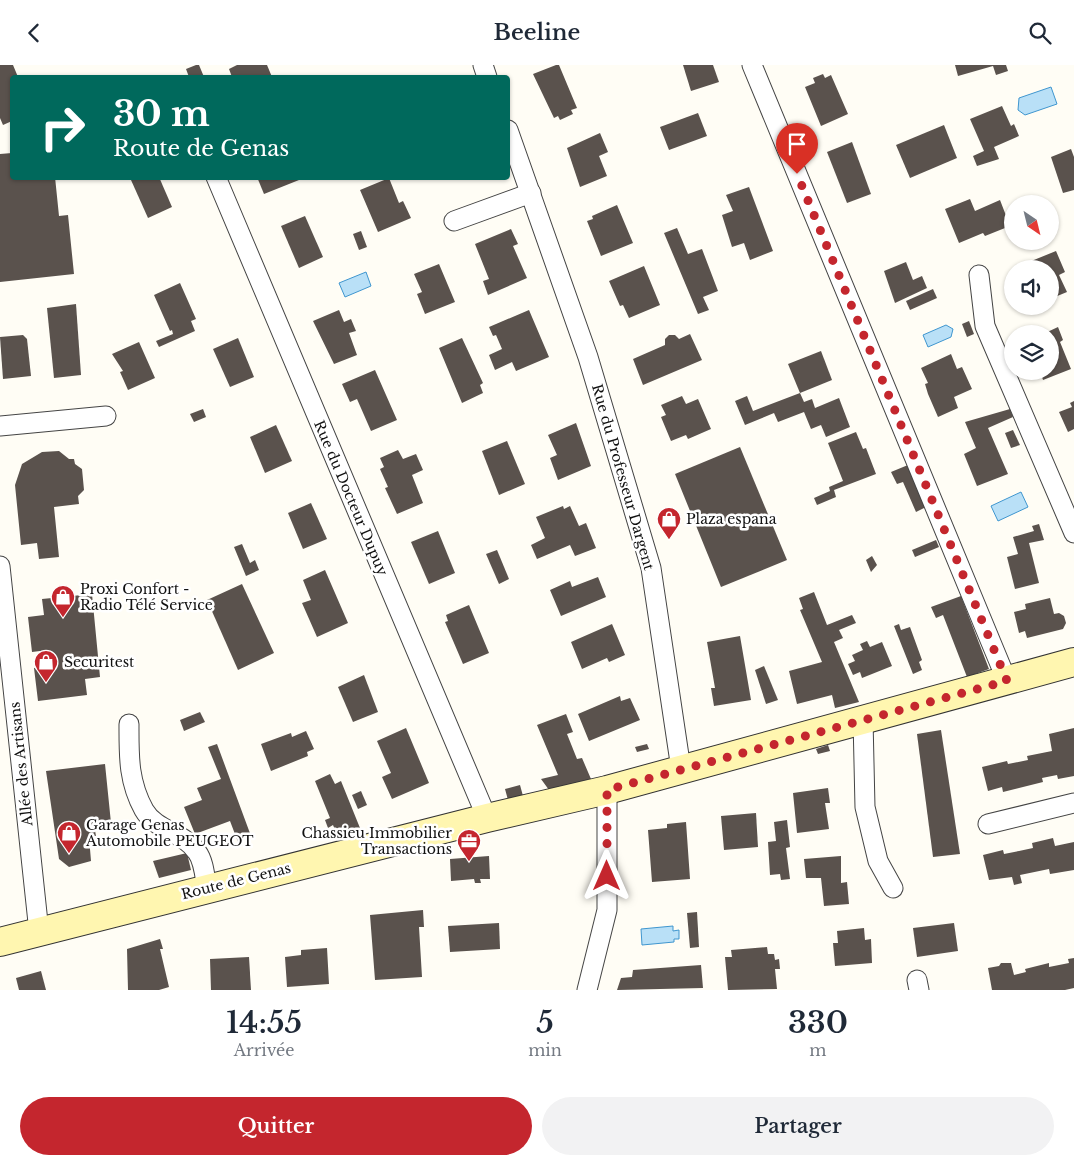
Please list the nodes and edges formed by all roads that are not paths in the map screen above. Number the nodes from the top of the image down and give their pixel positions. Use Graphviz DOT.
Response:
graph roads {
  1 [pos="752,65"];
  2 [pos="510,136"];
  3 [pos="217,180"];
  4 [pos="531,193"];
  5 [pos="454,221"];
  6 [pos="979,275"];
  7 [pos="106,417"];
  8 [pos="0,426"];
  9 [pos="1074,533"];
  10 [pos="0,566"];
  11 [pos="1074,662"];
  12 [pos="1007,681"];
  13 [pos="863,719"];
  14 [pos="129,723"];
  15 [pos="681,769"];
  16 [pos="607,790"];
  17 [pos="1074,803"];
  18 [pos="487,818"];
  19 [pos="988,824"];
  20 [pos="893,887"];
  21 [pos="207,889"];
  22 [pos="39,932"];
  23 [pos="0,942"];
  24 [pos="587,990"];
  1 -- 12 [label="street"];
  2 -- 4 [label="street, Rue du Professeur Dargent"];
  3 -- 18 [label="street, Rue du Docteur Dupuy"];
  4 -- 5 [label="street"];
  4 -- 15 [label="street, Rue du Professeur Dargent"];
  6 -- 9 [label="street"];
  7 -- 8 [label="street"];
  10 -- 22 [label="street, Allée des Artisans"];
  11 -- 12 [label="street, Route de Genas"];
  12 -- 13 [label="street, Route de Genas"];
  13 -- 15 [label="street, Route de Genas"];
  13 -- 20 [label="street"];
  14 -- 21 [label="street"];
  15 -- 16 [label="street, Route de Genas"];
  16 -- 18 [label="street, Route de Genas"];
  16 -- 24 [label="street"];
  17 -- 19 [label="street"];
  18 -- 21 [label="street, Route de Genas"];
  21 -- 22 [label="street, Route de Genas"];
  22 -- 23 [label="street, Route de Genas"];
}
